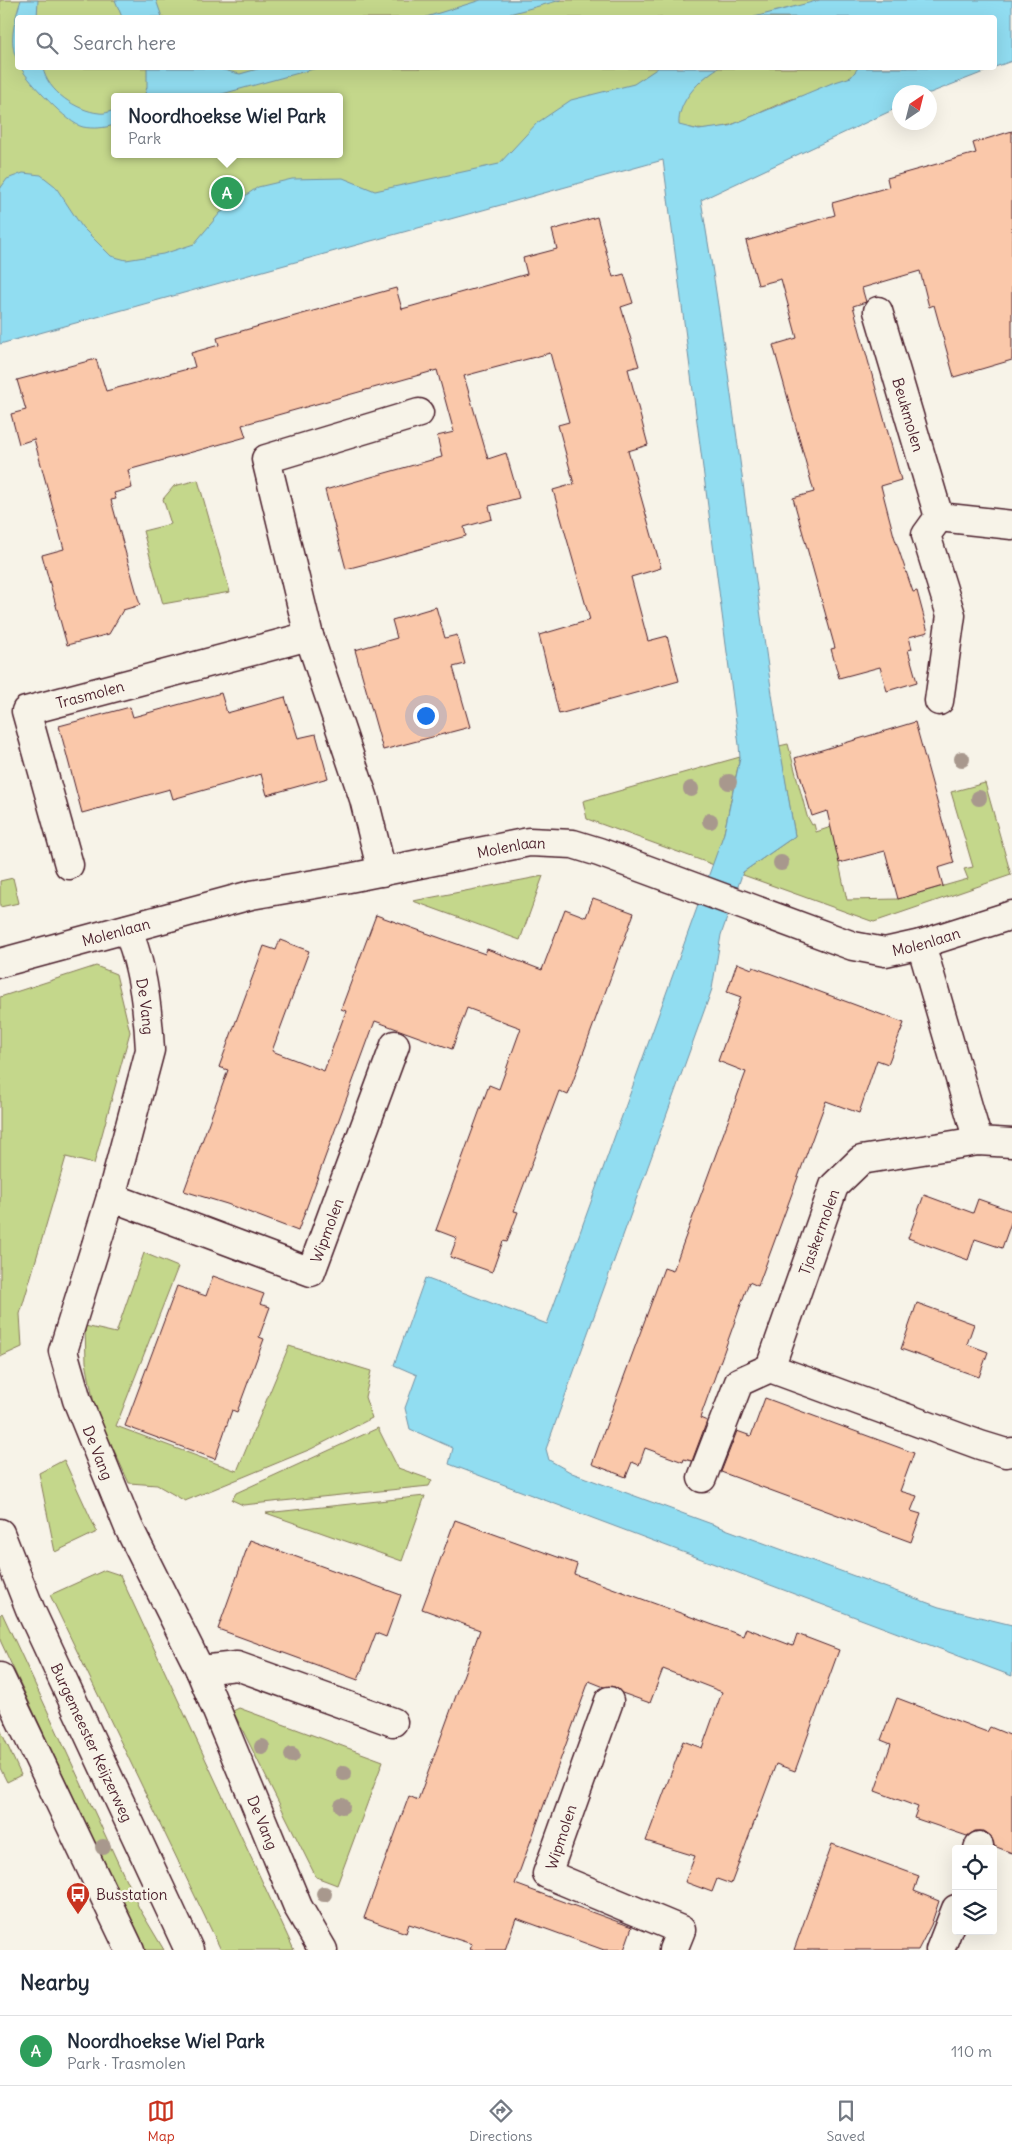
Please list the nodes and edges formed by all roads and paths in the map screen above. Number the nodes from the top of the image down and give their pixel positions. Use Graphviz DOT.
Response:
graph roads {
  1 [pos="878,311"];
  2 [pos="418,413"];
  3 [pos="939,516"];
  4 [pos="1012,525"];
  5 [pos="310,636"];
  6 [pos="939,701"];
  7 [pos="69,864"];
  8 [pos="382,872"];
  9 [pos="1012,915"];
  10 [pos="127,929"];
  11 [pos="921,944"];
  12 [pos="0,962"];
  13 [pos="395,1045"];
  14 [pos="978,1141"];
  15 [pos="1012,1144"];
  16 [pos="111,1197"];
  17 [pos="770,1368"];
  18 [pos="1012,1452"];
  19 [pos="702,1478"];
  20 [pos="0,1533"];
  21 [pos="200,1670"];
  22 [pos="0,1677"];
  23 [pos="609,1702"];
  24 [pos="393,1722"];
  25 [pos="952,1919"];
  26 [pos="130,1950"];
  27 [pos="189,1950"];
  28 [pos="323,1950"];
  29 [pos="673,1950"];
  30 [pos="940,1950"];
  1 -- 3 [label="street, Beukmolen"];
  2 -- 5 [label="street"];
  3 -- 4 [label="street"];
  3 -- 6 [label="street"];
  5 -- 7 [label="street, Trasmolen"];
  5 -- 8 [label="street"];
  8 -- 10 [label="street, Molenlaan"];
  8 -- 11 [label="street, Molenlaan"];
  9 -- 11 [label="street, Molenlaan"];
  10 -- 12 [label="street, Molenlaan"];
  10 -- 16 [label="street, De Vang"];
  11 -- 14 [label="street"];
  13 -- 16 [label="street, Wipmolen"];
  14 -- 15 [label="street, Tjaskermolen"];
  14 -- 17 [label="street, Tjaskermolen"];
  16 -- 21 [label="street, De Vang"];
  17 -- 18 [label="street"];
  17 -- 19 [label="street"];
  20 -- 27 [label="street, Burgemeester Keijzerweg"];
  21 -- 24 [label="street"];
  21 -- 28 [label="street, De Vang"];
  22 -- 26 [label="street"];
  23 -- 29 [label="street, Wipmolen"];
  25 -- 30 [label="street"];
}
